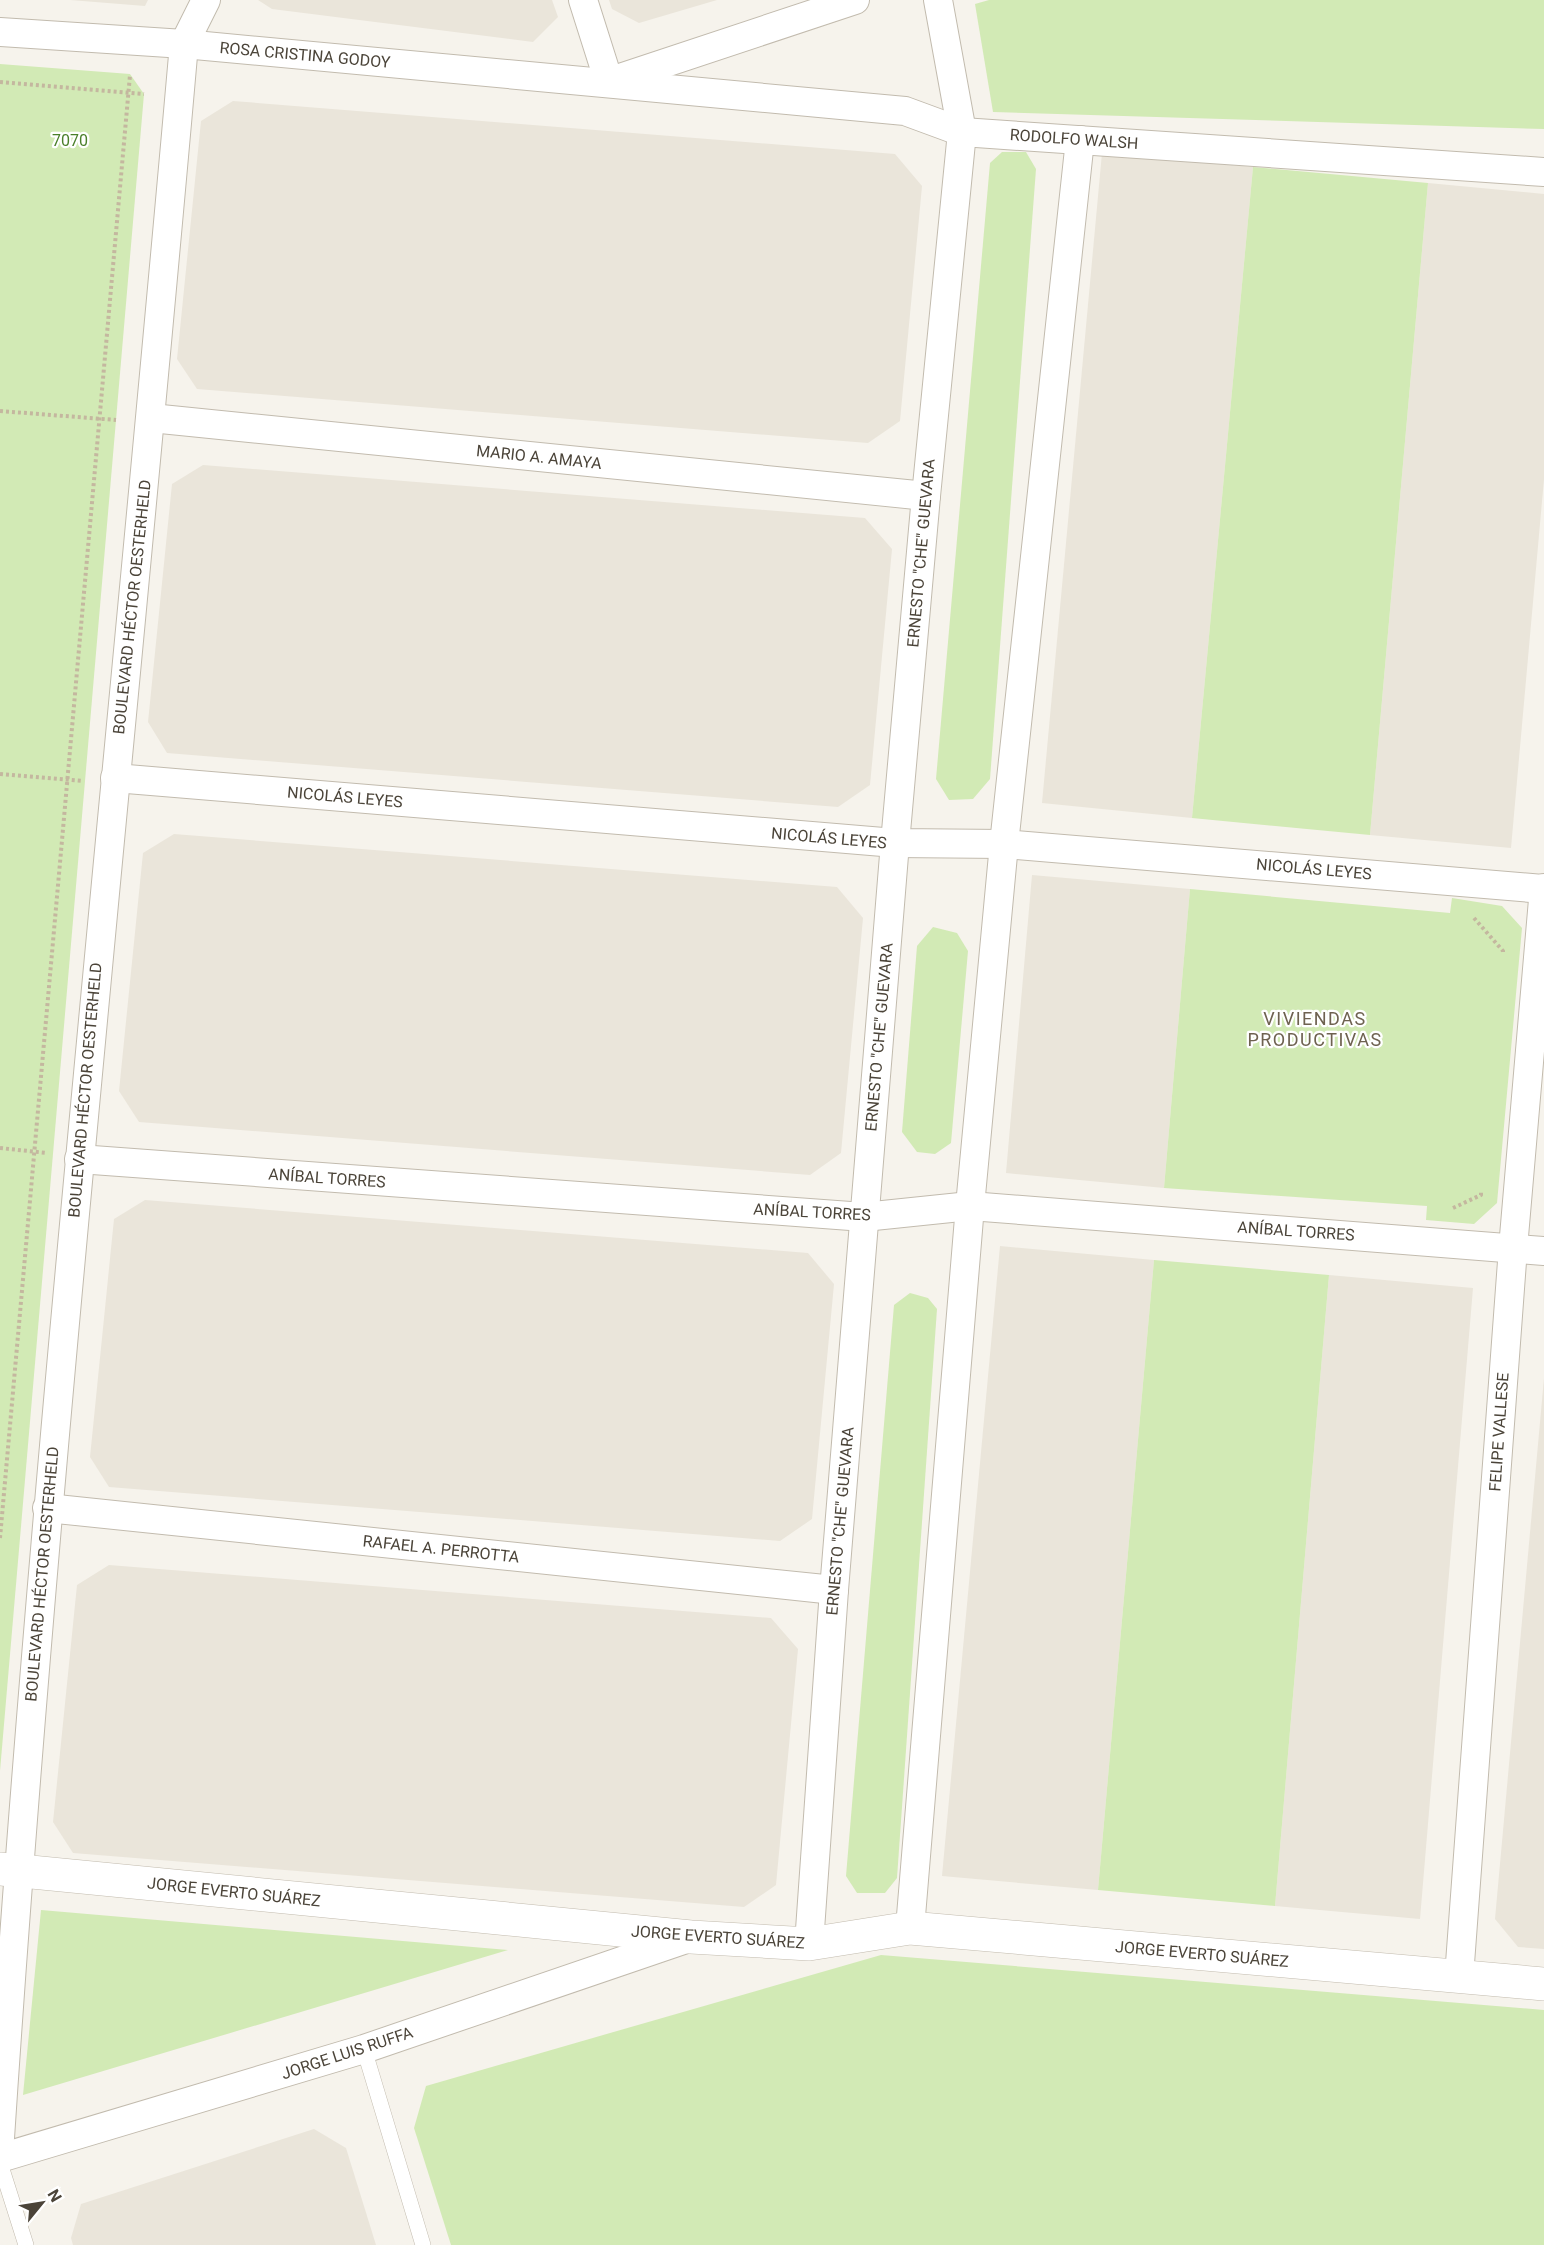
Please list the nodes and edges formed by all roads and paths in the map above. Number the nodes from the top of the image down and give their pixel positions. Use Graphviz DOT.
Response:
graph roads {
  1 [pos="206,0"];
  2 [pos="583,0"];
  3 [pos="855,0"];
  4 [pos="938,0"];
  5 [pos="0,32"];
  6 [pos="184,44"];
  7 [pos="130,74"];
  8 [pos="0,82"];
  9 [pos="609,82"];
  10 [pos="128,92"];
  11 [pos="144,94"];
  12 [pos="962,132"];
  13 [pos="1080,140"];
  14 [pos="1544,172"];
  15 [pos="0,411"];
  16 [pos="99,418"];
  17 [pos="151,418"];
  18 [pos="116,420"];
  19 [pos="926,496"];
  20 [pos="0,774"];
  21 [pos="115,778"];
  22 [pos="67,780"];
  23 [pos="86,782"];
  24 [pos="895,843"];
  25 [pos="1004,844"];
  26 [pos="1544,888"];
  27 [pos="1472,916"];
  28 [pos="1502,963"];
  29 [pos="0,1148"];
  30 [pos="34,1151"];
  31 [pos="66,1157"];
  32 [pos="1482,1183"];
  33 [pos="970,1206"];
  34 [pos="1446,1208"];
  35 [pos="864,1217"];
  36 [pos="1512,1248"];
  37 [pos="1544,1251"];
  38 [pos="47,1508"];
  39 [pos="1,1514"];
  40 [pos="12,1516"];
  41 [pos="0,1538"];
  42 [pos="834,1590"];
  43 [pos="9,1870"];
  44 [pos="910,1928"];
  45 [pos="691,1937"];
  46 [pos="809,1944"];
  47 [pos="1459,1977"];
  48 [pos="1544,1984"];
  49 [pos="364,2049"];
  50 [pos="0,2138"];
  51 [pos="0,2158"];
  52 [pos="0,2163"];
  53 [pos="26,2245"];
  54 [pos="423,2245"];
  1 -- 6 [label="street"];
  2 -- 9 [label="street"];
  3 -- 9 [label="street"];
  4 -- 12 [label="street, ERNESTO \"CHE\" GUEVARA"];
  5 -- 6 [label="street, ROSA CRISTINA GODOY"];
  6 -- 9 [label="street, ROSA CRISTINA GODOY"];
  6 -- 17 [label="street, BOULEVARD HÉCTOR OESTERHELD"];
  7 -- 10 [label="path"];
  8 -- 10 [label="path"];
  9 -- 12 [label="street, RODOLFO WALSH"];
  10 -- 11 [label="path"];
  10 -- 16 [label="path"];
  12 -- 13 [label="street, RODOLFO WALSH"];
  12 -- 19 [label="street, ERNESTO \"CHE\" GUEVARA"];
  13 -- 14 [label="street, RODOLFO WALSH"];
  13 -- 25 [label="street"];
  15 -- 16 [label="path"];
  16 -- 18 [label="path"];
  16 -- 22 [label="path"];
  17 -- 19 [label="street, MARIO A. AMAYA"];
  17 -- 21 [label="street, BOULEVARD HÉCTOR OESTERHELD"];
  19 -- 24 [label="street, ERNESTO \"CHE\" GUEVARA"];
  20 -- 22 [label="path"];
  21 -- 24 [label="street, NICOLÁS LEYES"];
  21 -- 31 [label="street, BOULEVARD HÉCTOR OESTERHELD"];
  22 -- 23 [label="path"];
  22 -- 30 [label="path"];
  24 -- 25 [label="street, NICOLÁS LEYES"];
  24 -- 35 [label="street, ERNESTO \"CHE\" GUEVARA"];
  25 -- 26 [label="street, NICOLÁS LEYES"];
  25 -- 33 [label="street"];
  26 -- 36 [label="street, FELIPE VALLESE"];
  27 -- 28 [label="path"];
  29 -- 30 [label="path"];
  30 -- 31 [label="path"];
  30 -- 39 [label="path"];
  31 -- 35 [label="street, ANÍBAL TORRES"];
  31 -- 38 [label="street, BOULEVARD HÉCTOR OESTERHELD"];
  32 -- 34 [label="path"];
  33 -- 35 [label="street, ANÍBAL TORRES"];
  33 -- 36 [label="street, ANÍBAL TORRES"];
  33 -- 44 [label="street"];
  35 -- 42 [label="street, ERNESTO \"CHE\" GUEVARA"];
  36 -- 37 [label="street, ANÍBAL TORRES"];
  36 -- 47 [label="street, FELIPE VALLESE"];
  38 -- 42 [label="street, RAFAEL A. PERROTTA"];
  38 -- 43 [label="street, BOULEVARD HÉCTOR OESTERHELD"];
  39 -- 40 [label="path"];
  39 -- 41 [label="path"];
  42 -- 46 [label="street, ERNESTO \"CHE\" GUEVARA"];
  43 -- 45 [label="street, JORGE EVERTO SUÁREZ"];
  43 -- 50 [label="street, BOULEVARD HÉCTOR OESTERHELD"];
  44 -- 46 [label="street, JORGE EVERTO SUÁREZ"];
  44 -- 47 [label="street, JORGE EVERTO SUÁREZ"];
  45 -- 46 [label="street, JORGE EVERTO SUÁREZ"];
  45 -- 49 [label="street, JORGE LUIS RUFFA"];
  47 -- 48 [label="street, JORGE EVERTO SUÁREZ"];
  49 -- 51 [label="street, JORGE LUIS RUFFA"];
  49 -- 54 [label="lane"];
  52 -- 53 [label="lane"];
}
